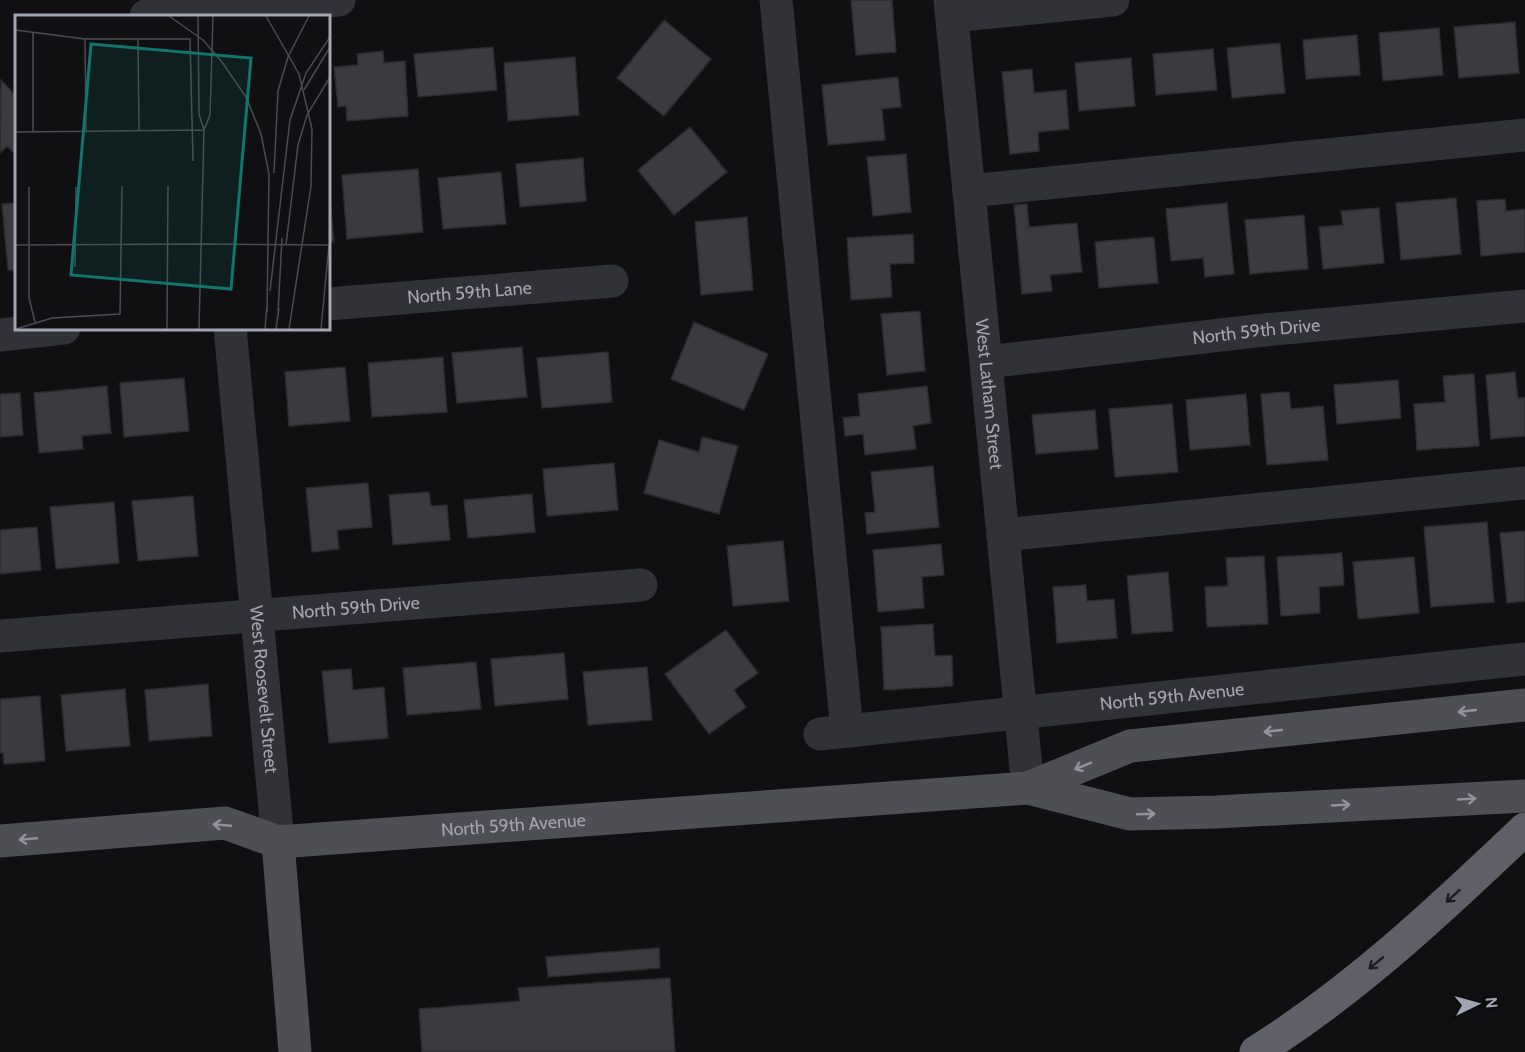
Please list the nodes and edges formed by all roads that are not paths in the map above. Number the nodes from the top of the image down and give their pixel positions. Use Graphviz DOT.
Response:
graph roads {
  1 [pos="339,0"];
  2 [pos="776,0"];
  3 [pos="1113,0"];
  4 [pos="951,8"];
  5 [pos="201,9"];
  6 [pos="154,15"];
  7 [pos="1525,135"];
  8 [pos="969,191"];
  9 [pos="612,281"];
  10 [pos="330,304"];
  11 [pos="1525,306"];
  12 [pos="43,330"];
  13 [pos="230,330"];
  14 [pos="0,334"];
  15 [pos="986,362"];
  16 [pos="1525,483"];
  17 [pos="1003,535"];
  18 [pos="641,585"];
  19 [pos="257,615"];
  20 [pos="0,636"];
  21 [pos="1525,659"];
  22 [pos="1525,705"];
  23 [pos="1020,712"];
  24 [pos="1028,788"];
  25 [pos="1525,796"];
  26 [pos="1525,829"];
  27 [pos="0,841"];
  28 [pos="278,842"];
  29 [pos="296,1052"];
  30 [pos="1256,1052"];
  1 -- 5 [label="street"];
  2 -- 23 [label="street, North 59th Avenue"];
  3 -- 4 [label="street"];
  4 -- 8 [label="street, West Latham Street"];
  5 -- 6 [label="street"];
  7 -- 8 [label="street"];
  8 -- 15 [label="street, West Latham Street"];
  9 -- 10 [label="street, North 59th Lane"];
  11 -- 15 [label="street, North 59th Drive"];
  12 -- 14 [label="street"];
  13 -- 19 [label="street, West Roosevelt Street"];
  15 -- 17 [label="street, West Latham Street"];
  16 -- 17 [label="street"];
  17 -- 23 [label="street, West Latham Street"];
  18 -- 19 [label="street, North 59th Drive"];
  19 -- 20 [label="street, North 59th Drive"];
  19 -- 28 [label="street, West Roosevelt Street"];
  21 -- 23 [label="street, North 59th Avenue"];
  22 -- 24 [label="main road, North 59th Avenue, one-way"];
  23 -- 24 [label="street, West Latham Street"];
  24 -- 25 [label="main road, North 59th Avenue, one-way"];
  24 -- 28 [label="main road, North 59th Avenue"];
  26 -- 30 [label="highway, one-way"];
  28 -- 27 [label="main road, North 59th Avenue, one-way"];
  28 -- 29 [label="main road, West Roosevelt Street"];
}
